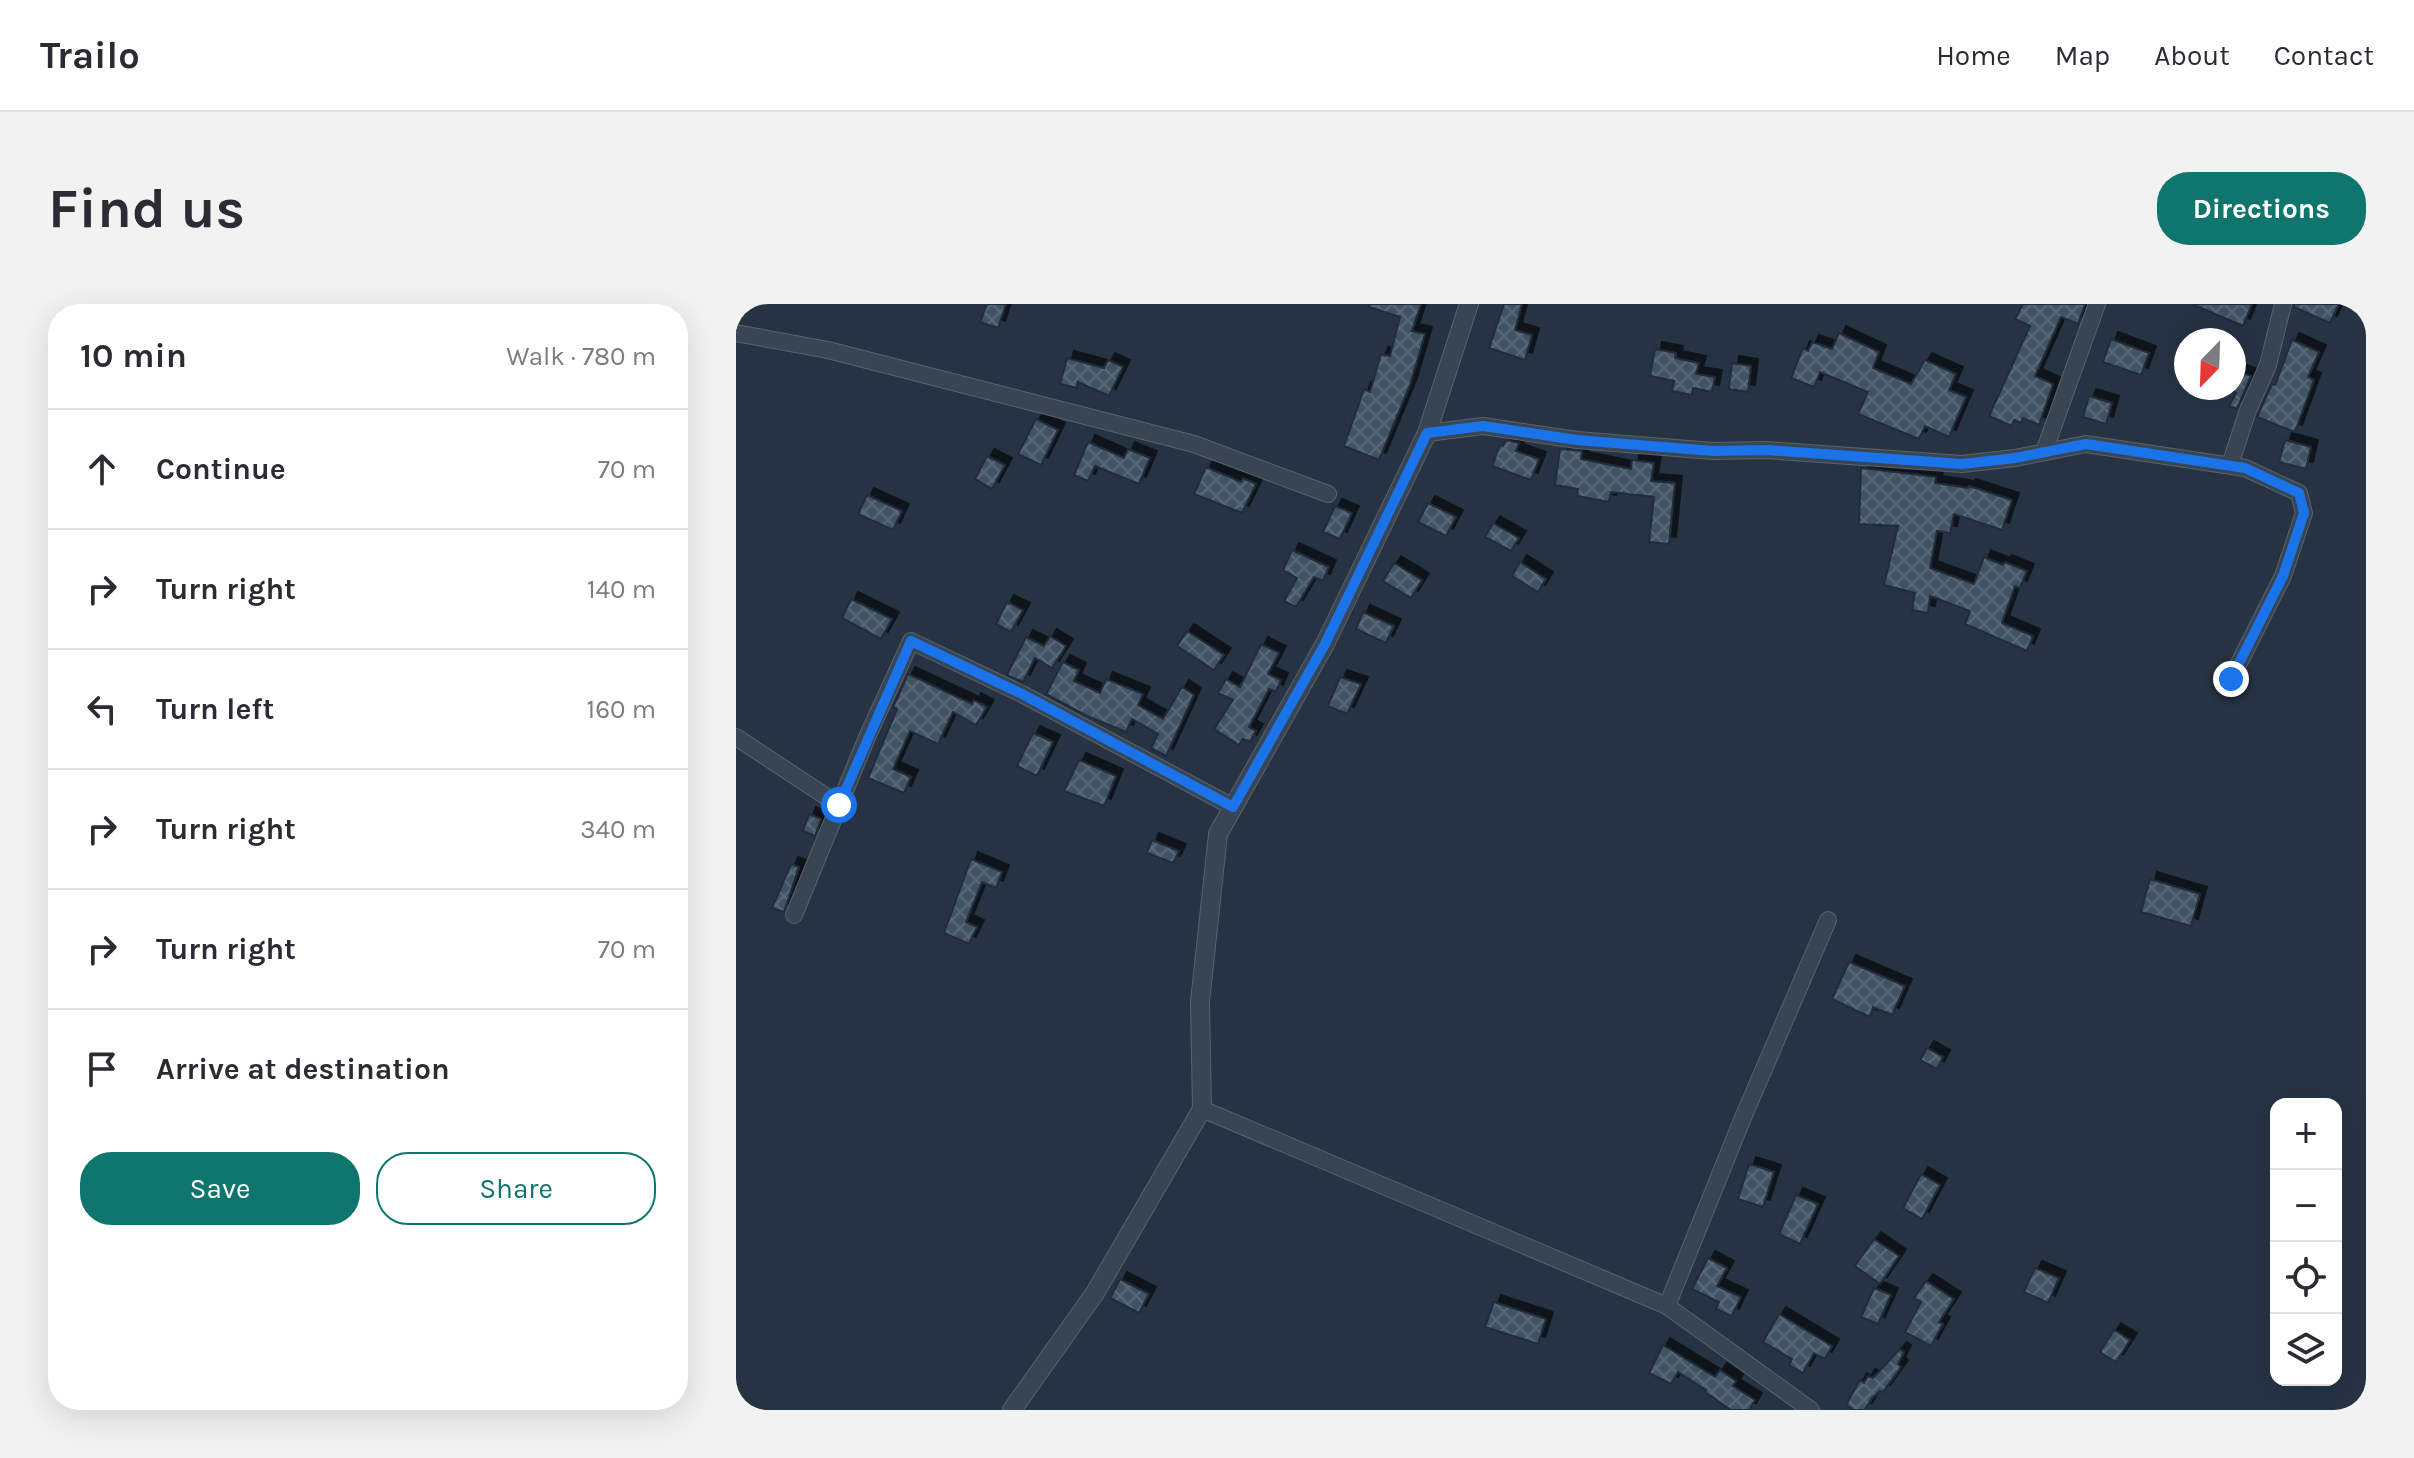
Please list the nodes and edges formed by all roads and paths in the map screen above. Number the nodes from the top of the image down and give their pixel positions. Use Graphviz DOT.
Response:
graph roads {
  1 [pos="1469,304"];
  2 [pos="2097,304"];
  3 [pos="2283,304"];
  4 [pos="736,333"];
  5 [pos="1427,433"];
  6 [pos="2044,452"];
  7 [pos="2230,465"];
  8 [pos="1328,494"];
  9 [pos="2231,679"];
  10 [pos="736,737"];
  11 [pos="839,805"];
  12 [pos="1233,807"];
  13 [pos="794,915"];
  14 [pos="1828,920"];
  15 [pos="1202,1109"];
  16 [pos="1667,1306"];
  17 [pos="1012,1410"];
  18 [pos="1811,1410"];
  1 -- 5 [label="street"];
  2 -- 6 [label="street"];
  3 -- 7 [label="street"];
  4 -- 8 [label="street"];
  5 -- 6 [label="street"];
  5 -- 12 [label="street"];
  6 -- 7 [label="street"];
  7 -- 9 [label="street"];
  10 -- 11 [label="street"];
  11 -- 12 [label="street"];
  11 -- 13 [label="street"];
  12 -- 15 [label="street"];
  14 -- 16 [label="street"];
  15 -- 16 [label="street"];
  15 -- 17 [label="street"];
  16 -- 18 [label="street"];
}
